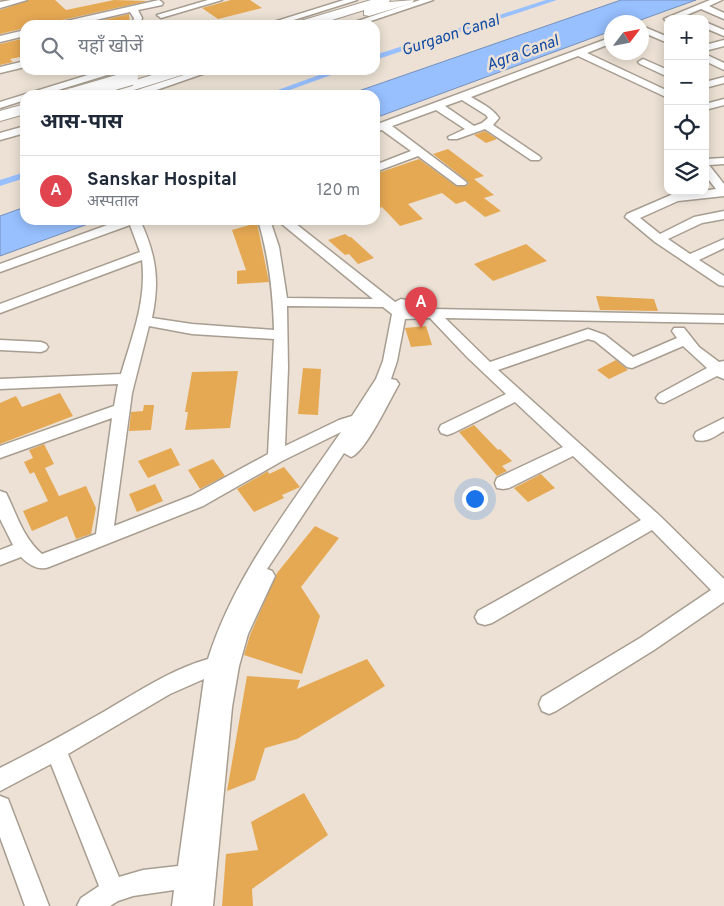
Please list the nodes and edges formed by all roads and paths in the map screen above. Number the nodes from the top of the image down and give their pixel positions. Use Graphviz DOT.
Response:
graph roads {
  1 [pos="23,0"];
  2 [pos="218,0"];
  3 [pos="353,0"];
  4 [pos="384,0"];
  5 [pos="408,0"];
  6 [pos="429,0"];
  7 [pos="717,0"];
  8 [pos="159,2"];
  9 [pos="724,4"];
  10 [pos="0,5"];
  11 [pos="702,6"];
  12 [pos="133,9"];
  13 [pos="680,14"];
  14 [pos="161,15"];
  15 [pos="724,16"];
  16 [pos="84,20"];
  17 [pos="137,20"];
  18 [pos="161,20"];
  19 [pos="285,20"];
  20 [pos="318,20"];
  21 [pos="344,20"];
  22 [pos="366,20"];
  23 [pos="662,21"];
  24 [pos="649,26"];
  25 [pos="709,27"];
  26 [pos="649,32"];
  27 [pos="724,33"];
  28 [pos="20,34"];
  29 [pos="664,38"];
  30 [pos="0,39"];
  31 [pos="604,43"];
  32 [pos="724,43"];
  33 [pos="709,47"];
  34 [pos="578,52"];
  35 [pos="709,60"];
  36 [pos="643,62"];
  37 [pos="20,65"];
  38 [pos="724,66"];
  39 [pos="0,70"];
  40 [pos="664,72"];
  41 [pos="103,75"];
  42 [pos="149,75"];
  43 [pos="167,75"];
  44 [pos="185,75"];
  45 [pos="724,80"];
  46 [pos="709,84"];
  47 [pos="133,86"];
  48 [pos="75,88"];
  49 [pos="62,90"];
  50 [pos="120,90"];
  51 [pos="664,93"];
  52 [pos="462,96"];
  53 [pos="20,98"];
  54 [pos="724,102"];
  55 [pos="0,104"];
  56 [pos="436,106"];
  57 [pos="709,106"];
  58 [pos="20,110"];
  59 [pos="0,116"];
  60 [pos="20,120"];
  61 [pos="0,126"];
  62 [pos="486,126"];
  63 [pos="380,128"];
  64 [pos="380,129"];
  65 [pos="473,130"];
  66 [pos="20,131"];
  67 [pos="453,136"];
  68 [pos="0,137"];
  69 [pos="420,152"];
  70 [pos="536,158"];
  71 [pos="724,161"];
  72 [pos="709,162"];
  73 [pos="380,167"];
  74 [pos="709,171"];
  75 [pos="461,183"];
  76 [pos="724,192"];
  77 [pos="724,215"];
  78 [pos="119,225"];
  79 [pos="135,225"];
  80 [pos="266,225"];
  81 [pos="291,225"];
  82 [pos="301,225"];
  83 [pos="659,239"];
  84 [pos="724,243"];
  85 [pos="147,254"];
  86 [pos="690,259"];
  87 [pos="0,268"];
  88 [pos="724,282"];
  89 [pos="280,302"];
  90 [pos="0,309"];
  91 [pos="402,309"];
  92 [pos="433,312"];
  93 [pos="672,318"];
  94 [pos="724,319"];
  95 [pos="145,321"];
  96 [pos="281,335"];
  97 [pos="685,340"];
  98 [pos="0,345"];
  99 [pos="41,347"];
  100 [pos="487,368"];
  101 [pos="722,369"];
  102 [pos="126,379"];
  103 [pos="0,384"];
  104 [pos="516,395"];
  105 [pos="664,398"];
  106 [pos="121,408"];
  107 [pos="363,424"];
  108 [pos="724,424"];
  109 [pos="447,429"];
  110 [pos="702,436"];
  111 [pos="575,448"];
  112 [pos="0,452"];
  113 [pos="276,458"];
  114 [pos="503,483"];
  115 [pos="0,498"];
  116 [pos="654,521"];
  117 [pos="104,536"];
  118 [pos="24,548"];
  119 [pos="0,558"];
  120 [pos="724,591"];
  121 [pos="485,617"];
  122 [pos="223,666"];
  123 [pos="549,704"];
  124 [pos="56,750"];
  125 [pos="0,780"];
  126 [pos="0,807"];
  127 [pos="196,878"];
  128 [pos="110,892"];
  129 [pos="38,906"];
  130 [pos="89,906"];
  131 [pos="184,906"];
  132 [pos="201,906"];
  1 -- 10 [label="street"];
  2 -- 14 [label="street"];
  3 -- 19 [label="street"];
  4 -- 20 [label="highway"];
  5 -- 21 [label="highway"];
  6 -- 22 [label="street"];
  7 -- 9 [label="street"];
  7 -- 11 [label="street"];
  8 -- 12 [label="street"];
  8 -- 14 [label="street"];
  11 -- 13 [label="street"];
  11 -- 15 [label="street"];
  12 -- 16 [label="street"];
  12 -- 17 [label="street"];
  13 -- 23 [label="street"];
  14 -- 18 [label="street"];
  23 -- 24 [label="street"];
  25 -- 27 [label="street"];
  26 -- 29 [label="street"];
  28 -- 30 [label="street"];
  31 -- 34 [label="street"];
  32 -- 33 [label="street"];
  34 -- 51 [label="street"];
  34 -- 52 [label="street"];
  35 -- 38 [label="street"];
  36 -- 40 [label="street"];
  37 -- 39 [label="street"];
  41 -- 48 [label="street"];
  42 -- 47 [label="highway"];
  43 -- 47 [label="highway"];
  44 -- 47 [label="street"];
  45 -- 46 [label="street"];
  47 -- 48 [label="highway, bridge"];
  47 -- 50 [label="highway"];
  48 -- 49 [label="street"];
  52 -- 56 [label="street"];
  52 -- 62 [label="street"];
  53 -- 55 [label="street"];
  54 -- 57 [label="street"];
  56 -- 63 [label="street"];
  56 -- 65 [label="street"];
  58 -- 59 [label="highway"];
  60 -- 61 [label="highway"];
  62 -- 65 [label="street"];
  62 -- 70 [label="street"];
  64 -- 69 [label="street"];
  65 -- 67 [label="street"];
  66 -- 68 [label="street"];
  69 -- 73 [label="street"];
  69 -- 75 [label="street"];
  71 -- 72 [label="street"];
  74 -- 76 [label="street"];
  76 -- 83 [label="street"];
  77 -- 83 [label="street"];
  78 -- 87 [label="street"];
  79 -- 85 [label="street"];
  80 -- 89 [label="street"];
  81 -- 91 [label="street"];
  82 -- 91 [label="street"];
  83 -- 86 [label="street"];
  84 -- 86 [label="street"];
  85 -- 90 [label="street"];
  85 -- 95 [label="street"];
  86 -- 88 [label="street"];
  89 -- 91 [label="street"];
  89 -- 96 [label="street"];
  91 -- 92 [label="street"];
  91 -- 107 [label="street"];
  92 -- 93 [label="street"];
  92 -- 100 [label="street"];
  93 -- 94 [label="street"];
  93 -- 97 [label="street"];
  95 -- 96 [label="street"];
  95 -- 102 [label="street"];
  96 -- 113 [label="street"];
  97 -- 100 [label="street"];
  97 -- 101 [label="street"];
  98 -- 99 [label="street"];
  100 -- 104 [label="street"];
  101 -- 105 [label="street"];
  102 -- 103 [label="street"];
  102 -- 106 [label="street"];
  104 -- 109 [label="street"];
  104 -- 111 [label="street"];
  106 -- 112 [label="street"];
  106 -- 117 [label="street"];
  107 -- 113 [label="street"];
  107 -- 122 [label="street"];
  108 -- 110 [label="street"];
  111 -- 114 [label="street"];
  111 -- 116 [label="street"];
  113 -- 117 [label="street"];
  115 -- 118 [label="street"];
  116 -- 120 [label="street"];
  116 -- 121 [label="street"];
  117 -- 118 [label="street"];
  118 -- 119 [label="street"];
  120 -- 123 [label="street"];
  122 -- 124 [label="street"];
  122 -- 127 [label="street"];
  124 -- 125 [label="street"];
  124 -- 128 [label="street"];
  126 -- 129 [label="street"];
  127 -- 128 [label="street"];
  127 -- 131 [label="street"];
  127 -- 132 [label="street"];
  128 -- 130 [label="street"];
}
